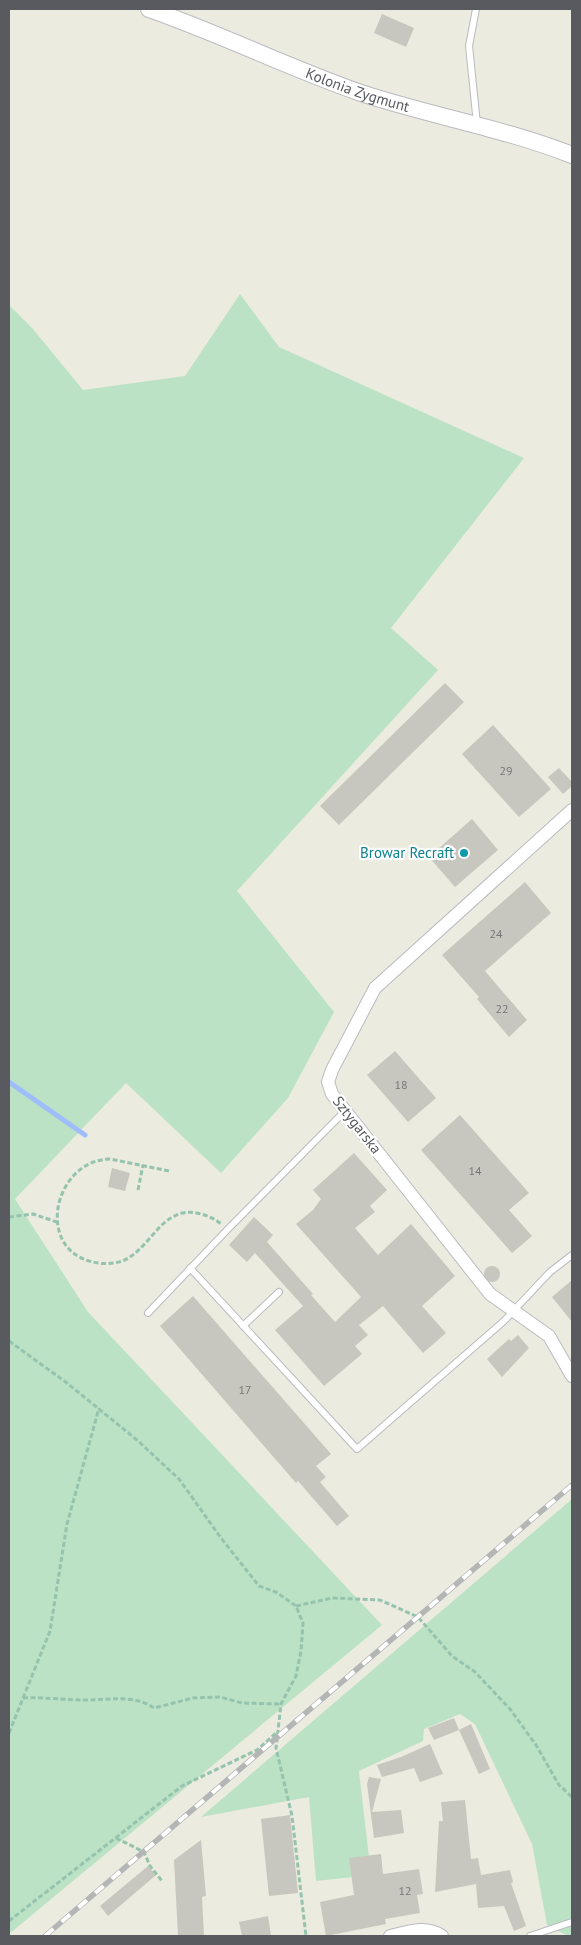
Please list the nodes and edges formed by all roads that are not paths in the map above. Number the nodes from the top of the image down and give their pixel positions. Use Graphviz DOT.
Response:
graph roads {
  1 [pos="149,9"];
  2 [pos="476,9"];
  3 [pos="477,124"];
  4 [pos="572,155"];
  5 [pos="572,810"];
  6 [pos="345,1110"];
  7 [pos="572,1255"];
  8 [pos="190,1268"];
  9 [pos="279,1292"];
  10 [pos="513,1310"];
  11 [pos="148,1313"];
  12 [pos="243,1326"];
  13 [pos="572,1376"];
  14 [pos="572,1922"];
  15 [pos="390,1936"];
  16 [pos="442,1936"];
  17 [pos="530,1936"];
  1 -- 3 [label="street, Kolonia Zygmunt"];
  2 -- 3 [label="lane"];
  3 -- 4 [label="street, Kolonia Zygmunt"];
  5 -- 6 [label="street, Sztygarska"];
  6 -- 8 [label="lane"];
  6 -- 10 [label="street, Sztygarska"];
  7 -- 10 [label="lane"];
  8 -- 11 [label="lane"];
  8 -- 12 [label="lane"];
  9 -- 12 [label="lane"];
  10 -- 12 [label="lane"];
  10 -- 13 [label="street, Sztygarska"];
  14 -- 17 [label="lane"];
  15 -- 16 [label="street"];
}
